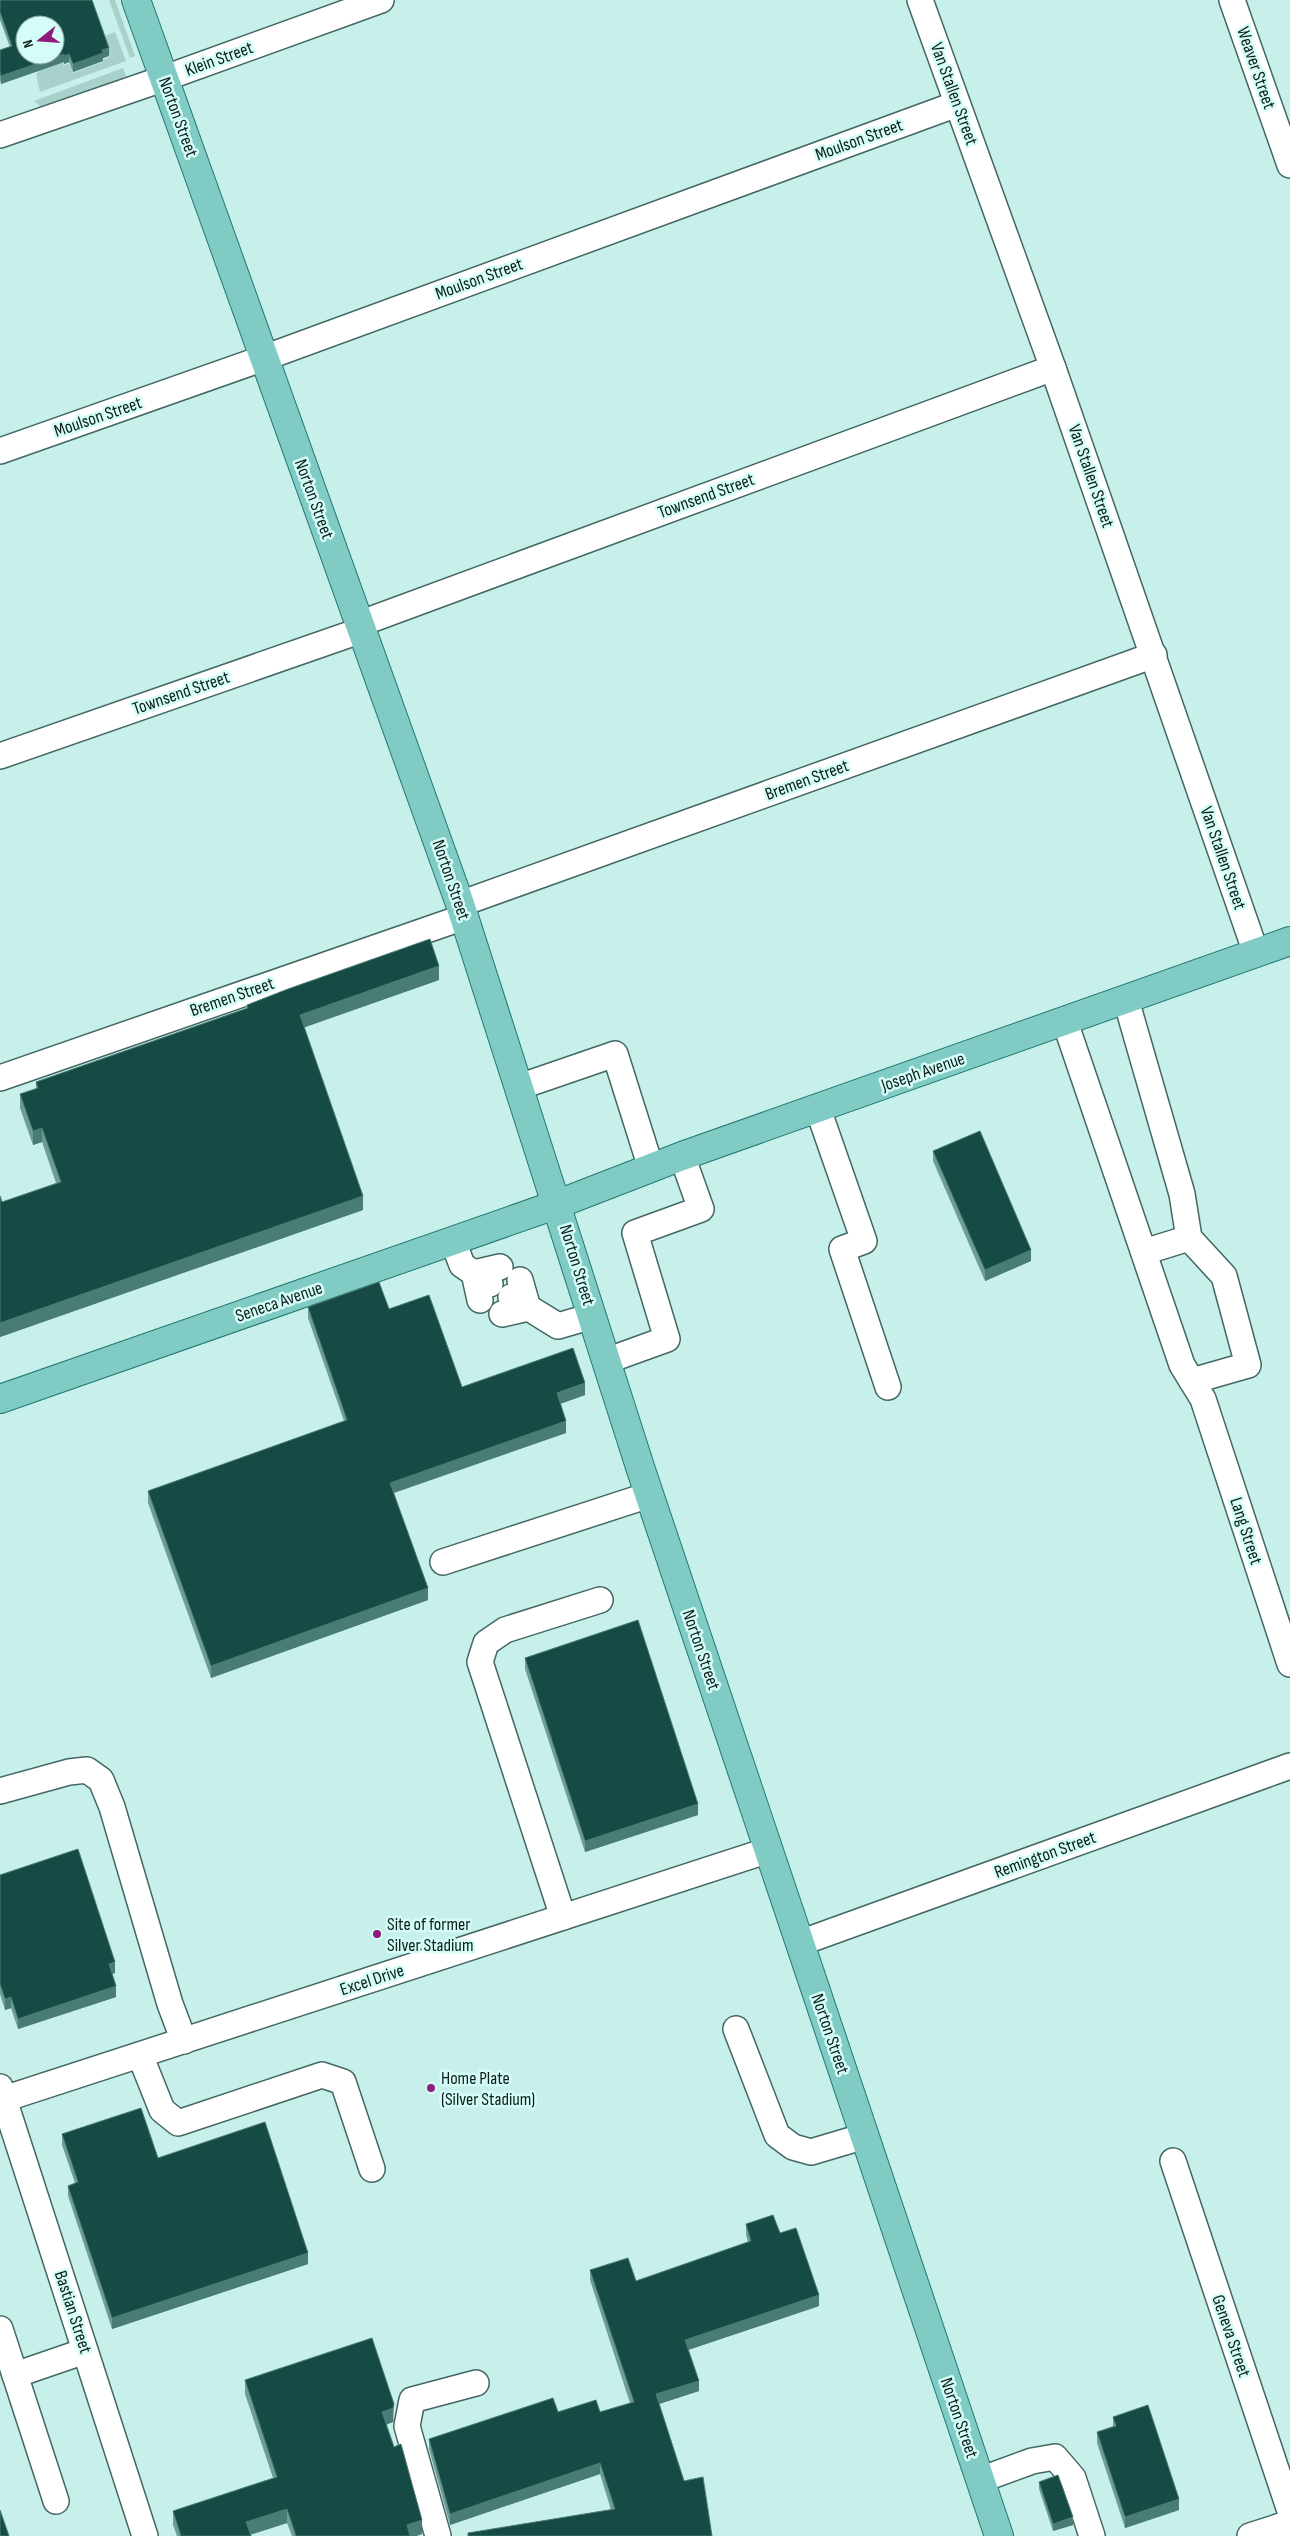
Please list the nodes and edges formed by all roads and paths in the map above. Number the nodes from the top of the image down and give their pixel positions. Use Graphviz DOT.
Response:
graph roads {
  1 [pos="136,0"];
  2 [pos="381,0"];
  3 [pos="920,0"];
  4 [pos="1232,0"];
  5 [pos="165,78"];
  6 [pos="957,104"];
  7 [pos="0,135"];
  8 [pos="1290,165"];
  9 [pos="264,358"];
  10 [pos="1053,368"];
  11 [pos="0,451"];
  12 [pos="360,627"];
  13 [pos="1154,655"];
  14 [pos="0,756"];
  15 [pos="462,910"];
  16 [pos="1289,946"];
  17 [pos="1256,953"];
  18 [pos="1126,1000"];
  19 [pos="1065,1022"];
  20 [pos="0,1078"];
  21 [pos="519,1087"];
  22 [pos="818,1109"];
  23 [pos="682,1156"];
  24 [pos="651,1168"];
  25 [pos="558,1204"];
  26 [pos="1190,1238"];
  27 [pos="453,1241"];
  28 [pos="1144,1252"];
  29 [pos="592,1316"];
  30 [pos="606,1361"];
  31 [pos="888,1387"];
  32 [pos="1197,1390"];
  33 [pos="0,1399"];
  34 [pos="649,1496"];
  35 [pos="442,1562"];
  36 [pos="600,1600"];
  37 [pos="1290,1664"];
  38 [pos="1290,1766"];
  39 [pos="0,1791"];
  40 [pos="769,1850"];
  41 [pos="563,1917"];
  42 [pos="800,1943"];
  43 [pos="736,2029"];
  44 [pos="184,2041"];
  45 [pos="140,2055"];
  46 [pos="2,2093"];
  47 [pos="865,2136"];
  48 [pos="1173,2161"];
  49 [pos="372,2169"];
  50 [pos="0,2329"];
  51 [pos="85,2351"];
  52 [pos="15,2375"];
  53 [pos="476,2384"];
  54 [pos="980,2480"];
  55 [pos="56,2501"];
  56 [pos="1290,2511"];
  57 [pos="1290,2523"];
  58 [pos="145,2536"];
  59 [pos="438,2536"];
  60 [pos="999,2536"];
  61 [pos="1092,2536"];
  62 [pos="1250,2536"];
  1 -- 5 [label="main road, Norton Street"];
  2 -- 5 [label="street, Klein Street"];
  3 -- 6 [label="street, Van Stallen Street"];
  4 -- 8 [label="street, Weaver Street"];
  5 -- 7 [label="street, Klein Street"];
  5 -- 9 [label="main road, Norton Street"];
  6 -- 9 [label="street, Moulson Street"];
  6 -- 10 [label="street, Van Stallen Street"];
  9 -- 11 [label="street, Moulson Street"];
  9 -- 12 [label="main road, Norton Street"];
  10 -- 12 [label="street, Townsend Street"];
  10 -- 13 [label="street, Van Stallen Street"];
  12 -- 14 [label="street, Townsend Street"];
  12 -- 15 [label="main road, Norton Street"];
  13 -- 15 [label="street, Bremen Street"];
  13 -- 17 [label="street, Van Stallen Street"];
  15 -- 20 [label="street, Bremen Street"];
  15 -- 21 [label="main road, Norton Street"];
  16 -- 17 [label="main road, Joseph Avenue"];
  17 -- 18 [label="main road, Joseph Avenue"];
  18 -- 19 [label="main road, Joseph Avenue"];
  18 -- 26 [label="street"];
  19 -- 22 [label="main road, Joseph Avenue"];
  19 -- 28 [label="street, Lang Street"];
  21 -- 24 [label="street"];
  21 -- 25 [label="main road, Norton Street"];
  22 -- 23 [label="main road, Joseph Avenue"];
  22 -- 31 [label="street"];
  23 -- 24 [label="main road, Joseph Avenue"];
  23 -- 30 [label="street"];
  24 -- 25 [label="main road, Joseph Avenue"];
  25 -- 27 [label="main road, Seneca Avenue"];
  25 -- 29 [label="main road, Norton Street"];
  26 -- 28 [label="street"];
  26 -- 32 [label="street"];
  27 -- 29 [label="street"];
  27 -- 33 [label="main road, Seneca Avenue"];
  28 -- 32 [label="street, Lang Street"];
  29 -- 30 [label="main road, Norton Street"];
  30 -- 34 [label="main road, Norton Street"];
  32 -- 37 [label="street, Lang Street"];
  34 -- 35 [label="street"];
  34 -- 40 [label="main road, Norton Street"];
  36 -- 41 [label="street"];
  38 -- 42 [label="street, Remington Street"];
  39 -- 44 [label="street"];
  40 -- 41 [label="street, Excel Drive"];
  40 -- 42 [label="main road, Norton Street"];
  41 -- 44 [label="street, Excel Drive"];
  42 -- 47 [label="main road, Norton Street"];
  43 -- 47 [label="street"];
  44 -- 45 [label="street, Excel Drive"];
  45 -- 46 [label="street, Excel Drive"];
  45 -- 49 [label="street"];
  46 -- 51 [label="street, Bastian Street"];
  47 -- 54 [label="main road, Norton Street"];
  48 -- 56 [label="street, Geneva Street"];
  50 -- 52 [label="street"];
  51 -- 52 [label="street"];
  51 -- 58 [label="street, Bastian Street"];
  52 -- 55 [label="street"];
  53 -- 59 [label="street"];
  54 -- 60 [label="main road, Norton Street"];
  54 -- 61 [label="street"];
  57 -- 62 [label="street"];
}
